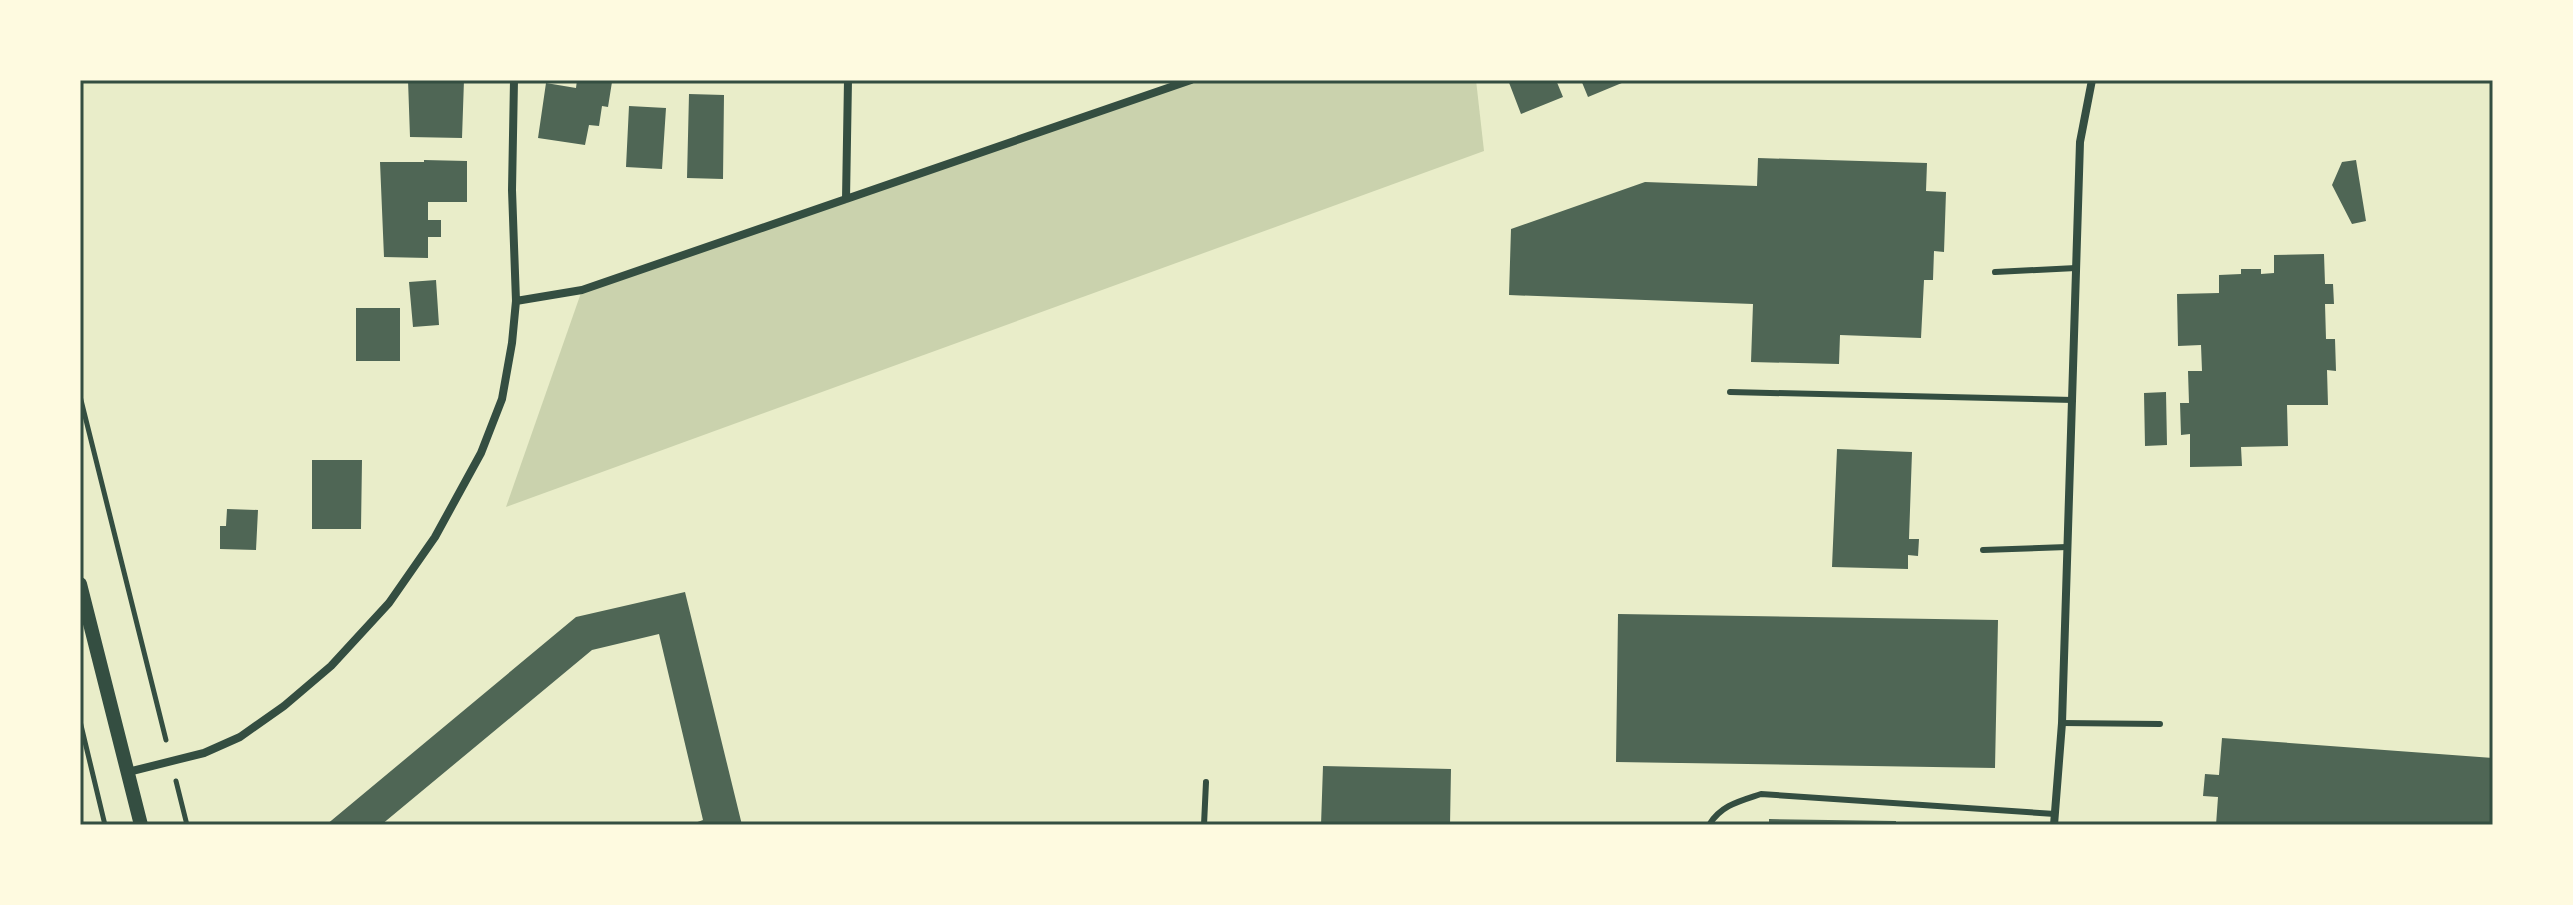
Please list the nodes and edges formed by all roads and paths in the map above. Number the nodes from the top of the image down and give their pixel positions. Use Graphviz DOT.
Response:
graph roads {
  1 [pos="514,80"];
  2 [pos="848,80"];
  3 [pos="1191,80"];
  4 [pos="2092,80"];
  5 [pos="846,199"];
  6 [pos="2076,268"];
  7 [pos="1995,272"];
  8 [pos="516,301"];
  9 [pos="1730,392"];
  10 [pos="80,396"];
  11 [pos="2073,400"];
  12 [pos="2067,547"];
  13 [pos="1983,550"];
  14 [pos="80,584"];
  15 [pos="80,721"];
  16 [pos="2062,723"];
  17 [pos="2160,724"];
  18 [pos="171,762"];
  19 [pos="128,772"];
  20 [pos="1206,782"];
  21 [pos="2055,814"];
  22 [pos="105,825"];
  23 [pos="141,825"];
  24 [pos="187,825"];
  25 [pos="1204,825"];
  26 [pos="1709,825"];
  27 [pos="2054,825"];
  1 -- 8 [label="street"];
  2 -- 5 [label="street"];
  3 -- 5 [label="street"];
  4 -- 6 [label="street"];
  5 -- 8 [label="street"];
  6 -- 7 [label="lane"];
  6 -- 11 [label="street"];
  8 -- 18 [label="street"];
  9 -- 11 [label="lane"];
  10 -- 18 [label="path"];
  11 -- 12 [label="street"];
  12 -- 13 [label="lane"];
  12 -- 16 [label="street"];
  14 -- 19 [label="street"];
  15 -- 22 [label="path"];
  16 -- 17 [label="lane"];
  16 -- 21 [label="street"];
  18 -- 19 [label="street"];
  18 -- 24 [label="path"];
  19 -- 23 [label="street"];
  20 -- 25 [label="lane"];
  21 -- 26 [label="lane"];
  21 -- 27 [label="street"];
}
